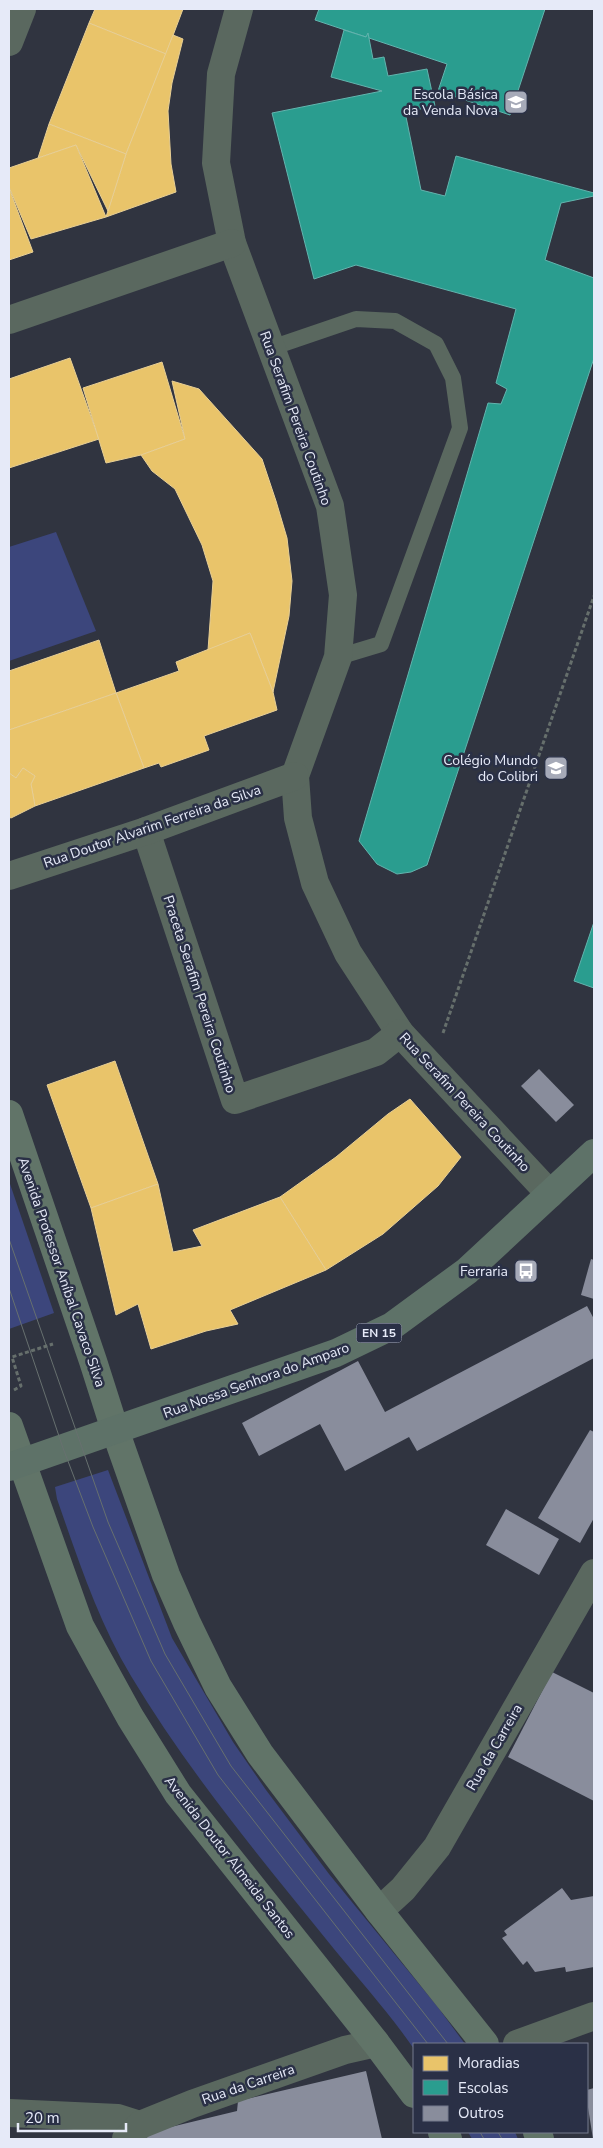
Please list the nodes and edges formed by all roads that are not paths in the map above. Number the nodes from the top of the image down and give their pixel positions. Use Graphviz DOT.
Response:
graph roads {
  1 [pos="22,9"];
  2 [pos="239,9"];
  3 [pos="9,42"];
  4 [pos="232,243"];
  5 [pos="9,320"];
  6 [pos="271,348"];
  7 [pos="338,657"];
  8 [pos="295,776"];
  9 [pos="146,831"];
  10 [pos="9,876"];
  11 [pos="400,1033"];
  12 [pos="9,1114"];
  13 [pos="594,1154"];
  14 [pos="550,1194"];
  15 [pos="9,1426"];
  16 [pos="115,1430"];
  17 [pos="15,1465"];
  18 [pos="594,1573"];
  19 [pos="379,1911"];
  20 [pos="594,2016"];
  21 [pos="376,2042"];
  22 [pos="485,2043"];
  23 [pos="520,2043"];
  24 [pos="413,2093"];
  25 [pos="9,2113"];
  26 [pos="133,2132"];
  1 -- 3 [label="street"];
  2 -- 4 [label="street, Rua Serafim Pereira Coutinho"];
  4 -- 5 [label="street"];
  4 -- 6 [label="street, Rua Serafim Pereira Coutinho"];
  6 -- 7 [label="street, Rua Serafim Pereira Coutinho"];
  6 -- 7 [label="lane"];
  7 -- 8 [label="street, Rua Serafim Pereira Coutinho"];
  8 -- 9 [label="street, Rua Doutor Alvarim Ferreira da Silva"];
  8 -- 11 [label="street, Rua Serafim Pereira Coutinho"];
  9 -- 10 [label="street, Rua Doutor Alvarim Ferreira da Silva"];
  9 -- 11 [label="street, Praceta Serafim Pereira Coutinho"];
  11 -- 14 [label="street, Rua Serafim Pereira Coutinho"];
  12 -- 16 [label="main road, Avenida Professor Aníbal Cavaco Silva"];
  13 -- 14 [label="main road, Rua Nossa Senhora do Amparo / EN 15"];
  14 -- 16 [label="main road, Rua Nossa Senhora do Amparo / EN 15"];
  15 -- 17 [label="main road"];
  16 -- 17 [label="main road, Rua Nossa Senhora do Amparo / EN 15"];
  16 -- 19 [label="main road"];
  17 -- 21 [label="main road, Avenida Doutor Almeida Santos"];
  18 -- 19 [label="street, Rua da Carreira"];
  19 -- 22 [label="main road"];
  20 -- 23 [label="street"];
  21 -- 24 [label="main road, Avenida Doutor Almeida Santos"];
  21 -- 26 [label="street, Rua da Carreira"];
  25 -- 26 [label="street"];
}
